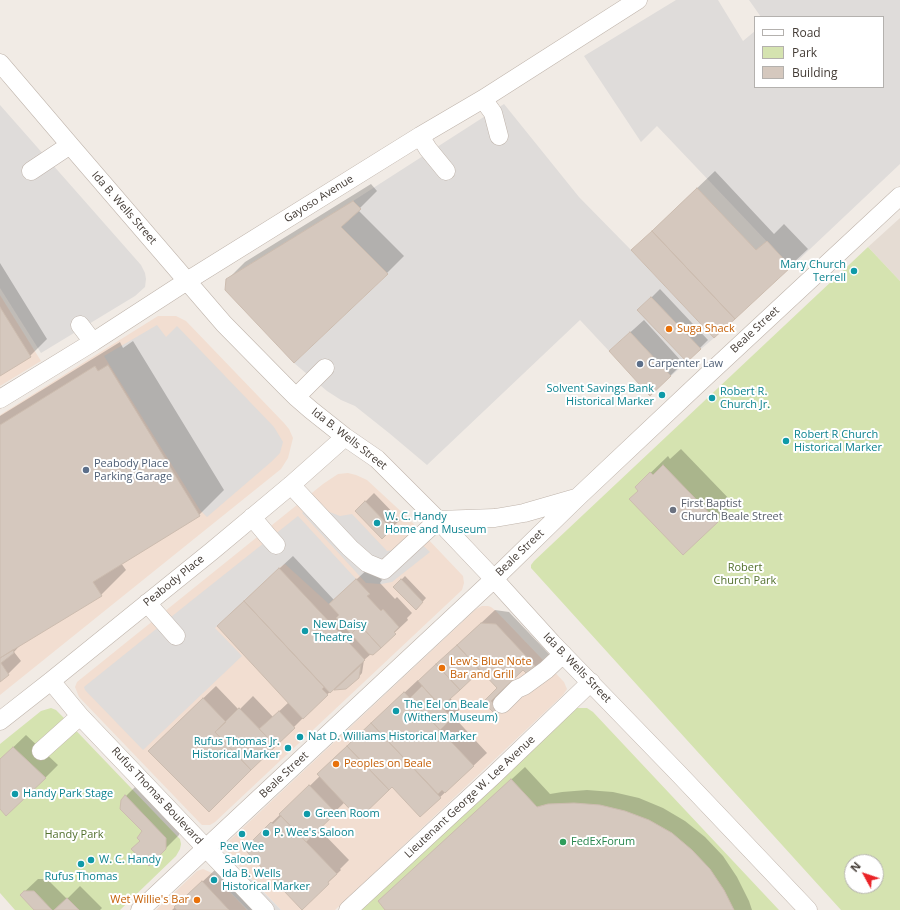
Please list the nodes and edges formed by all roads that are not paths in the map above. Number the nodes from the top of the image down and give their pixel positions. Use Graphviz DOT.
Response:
graph roads {
  1 [pos="638,0"];
  2 [pos="0,63"];
  3 [pos="483,99"];
  4 [pos="420,136"];
  5 [pos="499,136"];
  6 [pos="70,145"];
  7 [pos="30,171"];
  8 [pos="446,171"];
  9 [pos="897,206"];
  10 [pos="187,281"];
  11 [pos="80,325"];
  12 [pos="93,342"];
  13 [pos="325,368"];
  14 [pos="296,397"];
  15 [pos="0,399"];
  16 [pos="345,437"];
  17 [pos="291,485"];
  18 [pos="578,497"];
  19 [pos="252,517"];
  20 [pos="438,520"];
  21 [pos="276,545"];
  22 [pos="494,579"];
  23 [pos="147,604"];
  24 [pos="176,636"];
  25 [pos="563,654"];
  26 [pos="52,680"];
  27 [pos="591,682"];
  28 [pos="502,704"];
  29 [pos="80,716"];
  30 [pos="0,721"];
  31 [pos="41,751"];
  32 [pos="206,848"];
  33 [pos="140,910"];
  34 [pos="265,910"];
  35 [pos="348,910"];
  36 [pos="808,910"];
  1 -- 3 [label="street, Gayoso Avenue"];
  2 -- 6 [label="street, Ida B. Wells Street"];
  3 -- 4 [label="street, Gayoso Avenue"];
  3 -- 5 [label="street"];
  4 -- 8 [label="street"];
  4 -- 10 [label="street, Gayoso Avenue"];
  6 -- 7 [label="street"];
  6 -- 10 [label="street, Ida B. Wells Street"];
  9 -- 18 [label="street, Beale Street"];
  10 -- 12 [label="street, Gayoso Avenue"];
  10 -- 14 [label="street, Ida B. Wells Street"];
  11 -- 12 [label="street"];
  12 -- 15 [label="street, Gayoso Avenue"];
  13 -- 14 [label="street"];
  14 -- 16 [label="street, Ida B. Wells Street"];
  16 -- 17 [label="street, Peabody Place"];
  16 -- 20 [label="street, Ida B. Wells Street"];
  17 -- 19 [label="street, Peabody Place"];
  17 -- 20 [label="street"];
  18 -- 20 [label="street"];
  18 -- 22 [label="street, Beale Street"];
  19 -- 21 [label="street"];
  19 -- 23 [label="street, Peabody Place"];
  20 -- 22 [label="street, Ida B. Wells Street"];
  22 -- 25 [label="street, Ida B. Wells Street"];
  22 -- 32 [label="street, Beale Street"];
  23 -- 24 [label="street"];
  23 -- 26 [label="street, Peabody Place"];
  25 -- 27 [label="street, Ida B. Wells Street"];
  25 -- 28 [label="street"];
  26 -- 29 [label="street, Rufus Thomas Boulevard"];
  26 -- 30 [label="street, Peabody Place"];
  27 -- 35 [label="street, Lieutenant George W. Lee Avenue"];
  27 -- 36 [label="street, Ida B. Wells Street"];
  29 -- 31 [label="street"];
  29 -- 32 [label="street, Rufus Thomas Boulevard"];
  32 -- 33 [label="street, Beale Street"];
  32 -- 34 [label="street, Rufus Thomas Boulevard"];
}
